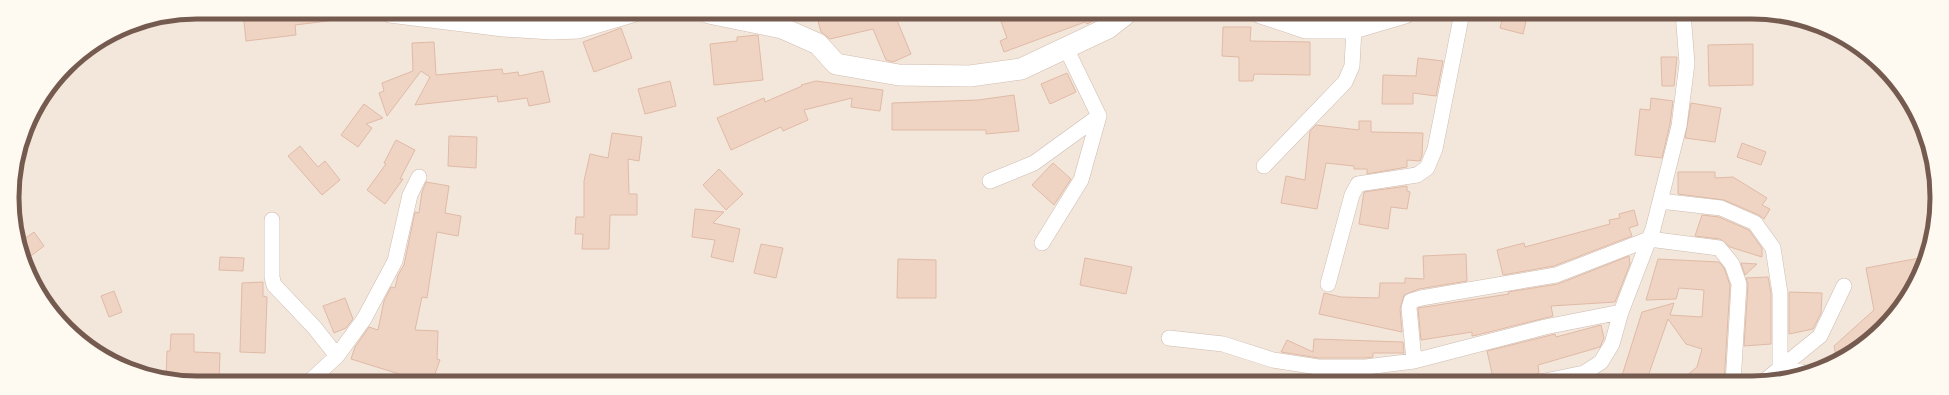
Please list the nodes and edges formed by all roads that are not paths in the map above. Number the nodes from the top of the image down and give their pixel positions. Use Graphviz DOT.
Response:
graph roads {
  1 [pos="447,19"];
  2 [pos="608,19"];
  3 [pos="741,19"];
  4 [pos="1119,19"];
  5 [pos="1279,19"];
  6 [pos="1385,19"];
  7 [pos="1461,19"];
  8 [pos="1684,19"];
  9 [pos="1354,28"];
  10 [pos="1066,48"];
  11 [pos="1099,116"];
  12 [pos="1264,166"];
  13 [pos="419,177"];
  14 [pos="990,181"];
  15 [pos="1660,201"];
  16 [pos="272,220"];
  17 [pos="1649,239"];
  18 [pos="1042,243"];
  19 [pos="1328,284"];
  20 [pos="1844,286"];
  21 [pos="1621,312"];
  22 [pos="1169,338"];
  23 [pos="337,356"];
  24 [pos="1414,361"];
  25 [pos="1780,369"];
  26 [pos="1794,371"];
  27 [pos="1773,374"];
  28 [pos="315,376"];
  29 [pos="1584,376"];
  30 [pos="1733,376"];
  1 -- 2 [label="street"];
  3 -- 10 [label="street"];
  4 -- 10 [label="street"];
  5 -- 9 [label="street"];
  6 -- 9 [label="street"];
  7 -- 19 [label="street"];
  8 -- 15 [label="street"];
  9 -- 12 [label="street"];
  10 -- 11 [label="street"];
  11 -- 14 [label="street"];
  11 -- 18 [label="street"];
  13 -- 23 [label="street"];
  15 -- 17 [label="street"];
  15 -- 25 [label="street"];
  16 -- 23 [label="street"];
  17 -- 21 [label="street"];
  17 -- 24 [label="street"];
  17 -- 30 [label="street"];
  20 -- 25 [label="street"];
  21 -- 24 [label="street"];
  21 -- 29 [label="street"];
  22 -- 24 [label="street"];
  23 -- 28 [label="street"];
  25 -- 26 [label="street"];
  25 -- 27 [label="street"];
}
